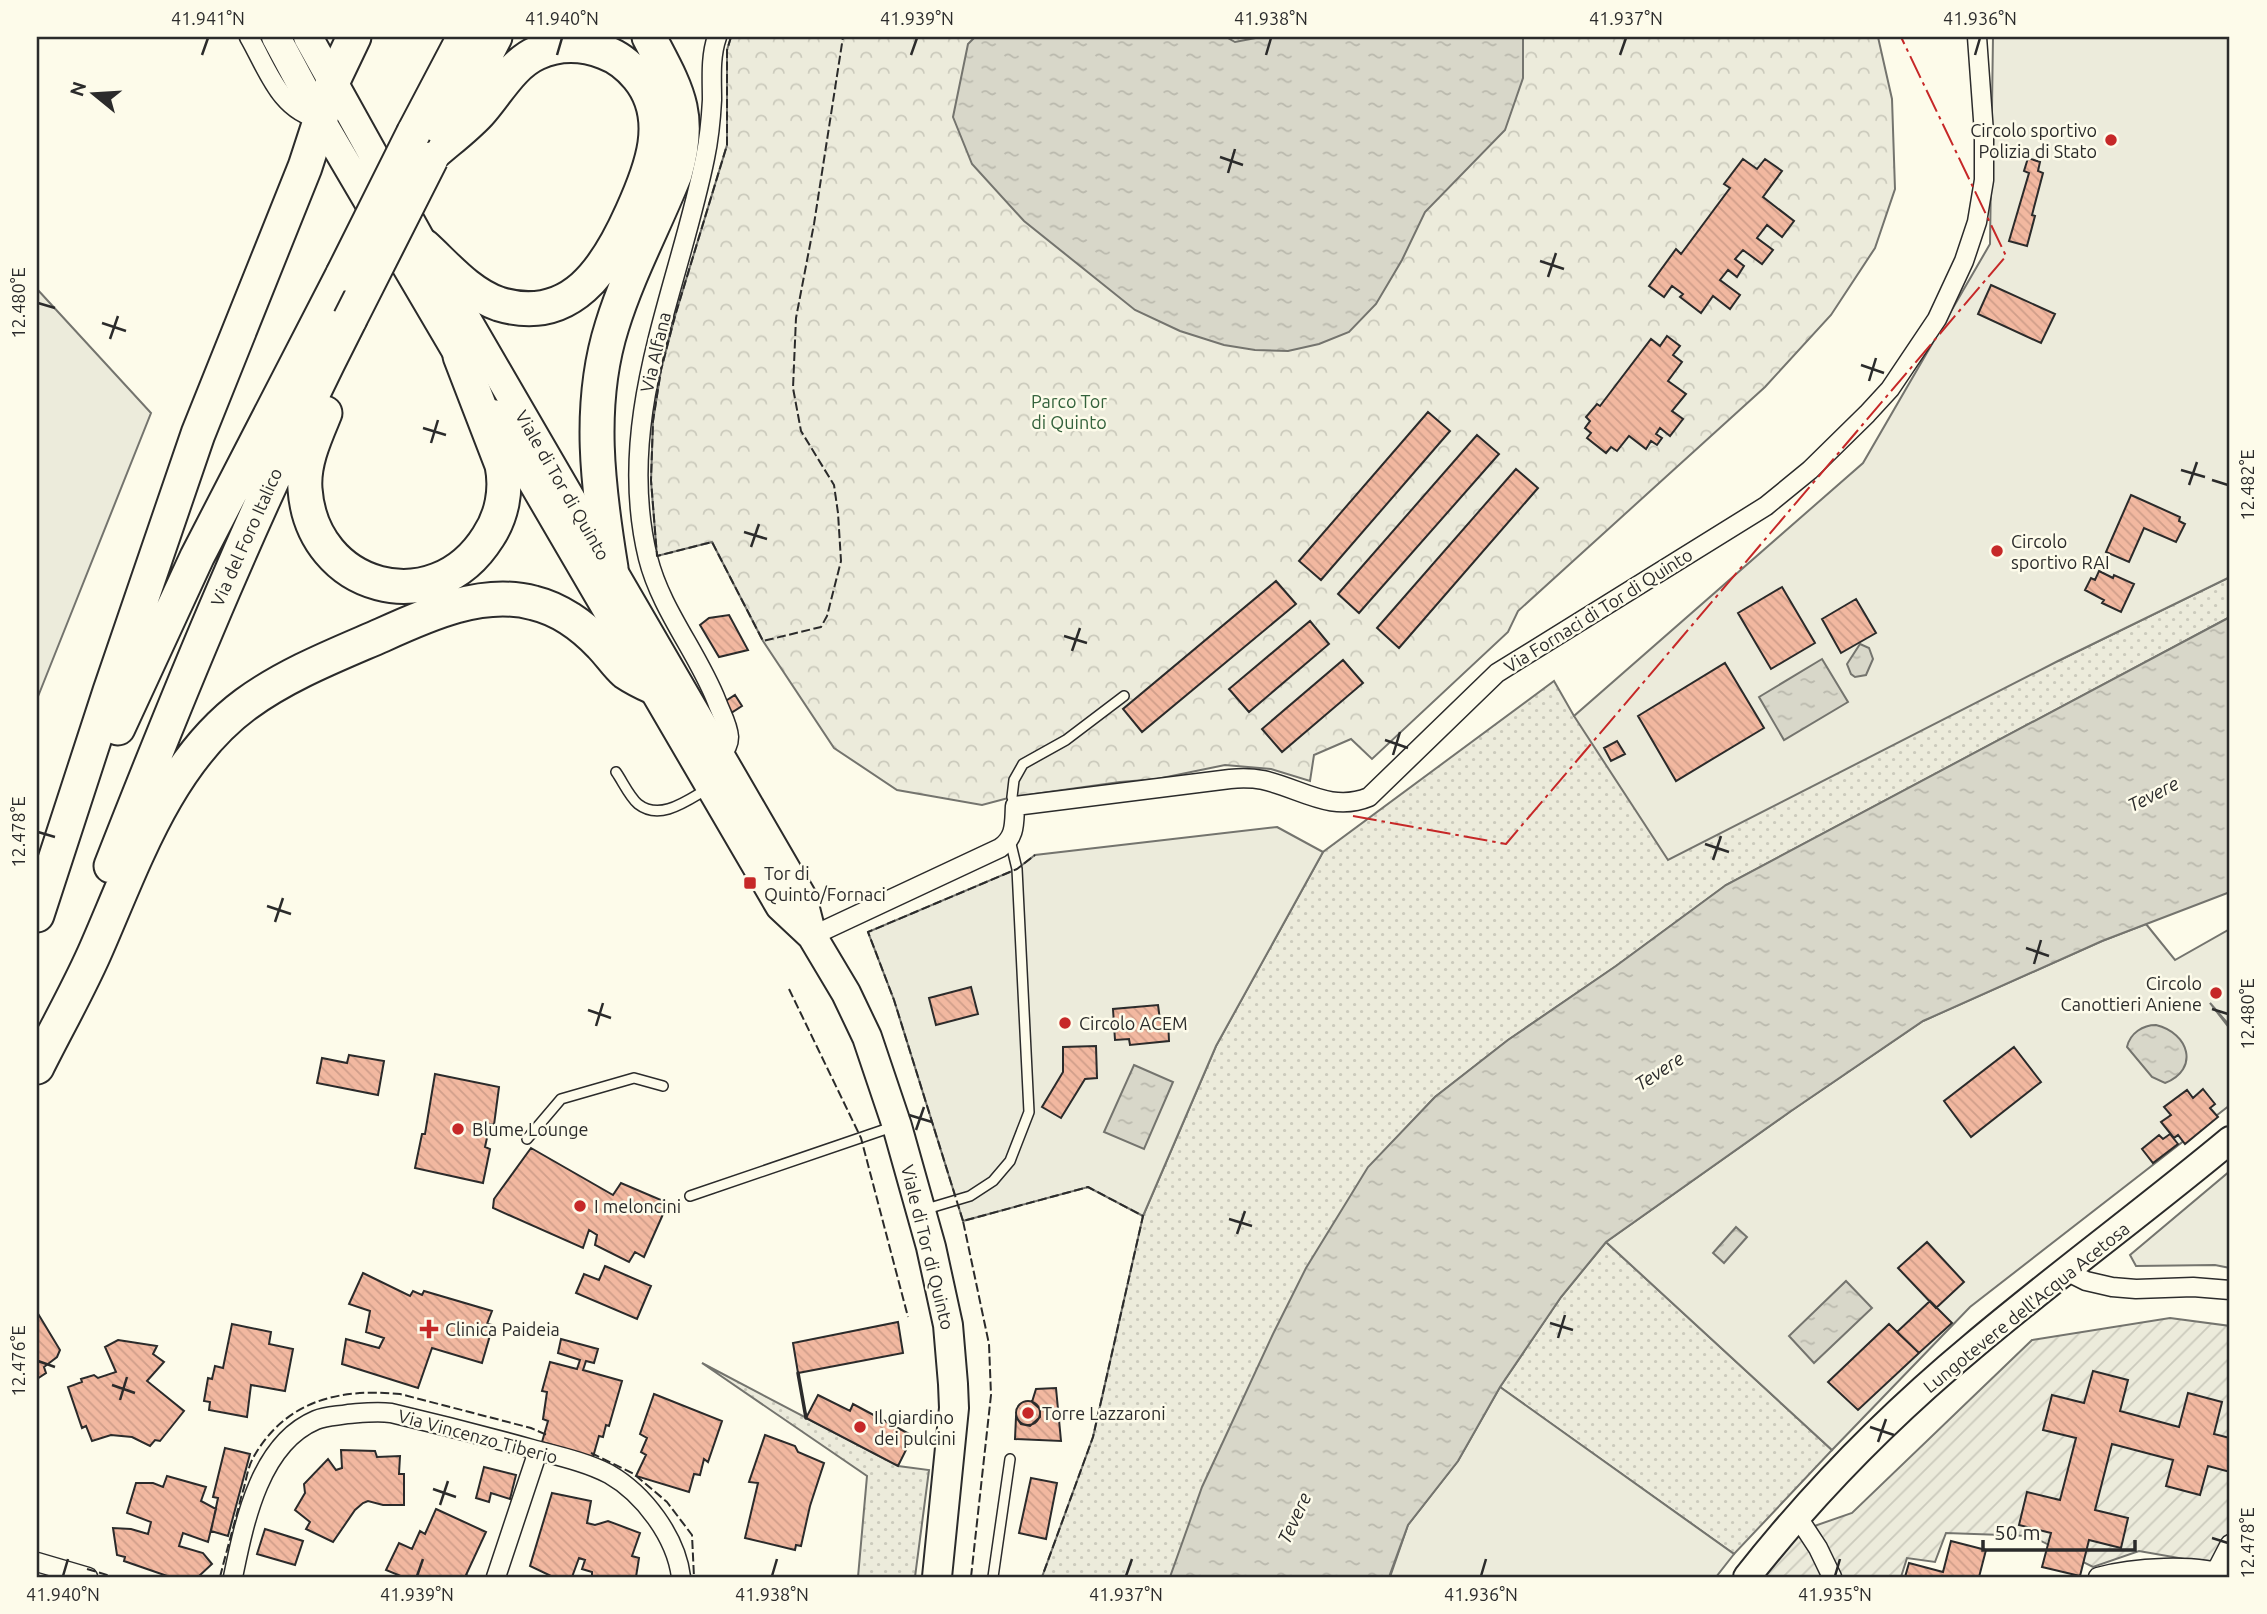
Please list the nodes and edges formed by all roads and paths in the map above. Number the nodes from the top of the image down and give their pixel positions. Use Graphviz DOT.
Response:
graph roads {
  1 [pos="249,37"];
  2 [pos="276,37"];
  3 [pos="308,37"];
  4 [pos="354,37"];
  5 [pos="464,37"];
  6 [pos="495,37"];
  7 [pos="649,37"];
  8 [pos="717,37"];
  9 [pos="1978,37"];
  10 [pos="333,81"];
  11 [pos="320,119"];
  12 [pos="427,148"];
  13 [pos="424,246"];
  14 [pos="347,325"];
  15 [pos="460,356"];
  16 [pos="611,568"];
  17 [pos="699,661"];
  18 [pos="653,687"];
  19 [pos="686,696"];
  20 [pos="1124,696"];
  21 [pos="721,756"];
  22 [pos="616,772"];
  23 [pos="711,787"];
  24 [pos="1015,806"];
  25 [pos="1010,840"];
  26 [pos="37,915"];
  27 [pos="37,924"];
  28 [pos="812,936"];
  29 [pos="37,1054"];
  30 [pos="37,1067"];
  31 [pos="663,1086"];
  32 [pos="897,1126"];
  33 [pos="527,1139"];
  34 [pos="2230,1140"];
  35 [pos="690,1196"];
  36 [pos="921,1210"];
  37 [pos="2066,1271"];
  38 [pos="2230,1290"];
  39 [pos="538,1451"];
  40 [pos="1010,1459"];
  41 [pos="1797,1516"];
  42 [pos="2230,1544"];
  43 [pos="37,1562"];
  44 [pos="2223,1574"];
  45 [pos="88,1577"];
  46 [pos="233,1577"];
  47 [pos="496,1577"];
  48 [pos="681,1577"];
  49 [pos="937,1577"];
  50 [pos="993,1577"];
  51 [pos="1747,1577"];
  52 [pos="1832,1577"];
  53 [pos="2098,1577"];
  1 -- 11 [label="street"];
  2 -- 11 [label="main road, Viale di Tor di Quinto"];
  3 -- 10 [label="main road, Viale di Tor di Quinto"];
  4 -- 10 [label="highway"];
  5 -- 12 [label="highway, Via del Foro Italico"];
  6 -- 12 [label="highway, Via del Foro Italico"];
  7 -- 16 [label="highway"];
  8 -- 17 [label="street, Via Alfana"];
  9 -- 24 [label="street, Via Fornaci di Tor di Quinto"];
  10 -- 11 [label="highway"];
  10 -- 13 [label="main road, Viale di Tor di Quinto"];
  11 -- 15 [label="main road, Viale di Tor di Quinto"];
  11 -- 26 [label="highway"];
  12 -- 13 [label="highway"];
  12 -- 14 [label="highway, Via del Foro Italico, bridge"];
  12 -- 27 [label="highway, Via del Foro Italico, bridge"];
  13 -- 16 [label="main road, Viale di Tor di Quinto"];
  14 -- 15 [label="highway"];
  14 -- 29 [label="highway, Via del Foro Italico"];
  15 -- 18 [label="main road, Viale di Tor di Quinto"];
  16 -- 19 [label="main road, Viale di Tor di Quinto"];
  17 -- 19 [label="street"];
  17 -- 21 [label="street, Via Alfana"];
  18 -- 23 [label="main road, Viale di Tor di Quinto"];
  18 -- 30 [label="highway"];
  19 -- 21 [label="main road, Viale di Tor di Quinto"];
  20 -- 24 [label="lane"];
  21 -- 28 [label="main road, Viale di Tor di Quinto"];
  22 -- 23 [label="lane"];
  23 -- 28 [label="main road, Viale di Tor di Quinto"];
  24 -- 25 [label="street"];
  25 -- 28 [label="street"];
  25 -- 36 [label="lane"];
  28 -- 32 [label="main road, Viale di Tor di Quinto"];
  31 -- 33 [label="lane"];
  32 -- 35 [label="lane"];
  32 -- 36 [label="main road, Viale di Tor di Quinto"];
  34 -- 37 [label="main road, Lungotevere dell'Acqua Acetosa"];
  36 -- 49 [label="main road, Viale di Tor di Quinto"];
  37 -- 38 [label="street"];
  37 -- 41 [label="main road, Lungotevere dell'Acqua Acetosa"];
  39 -- 46 [label="street, Via Vincenzo Tiberio"];
  39 -- 47 [label="street"];
  39 -- 48 [label="street, Via Vincenzo Tiberio"];
  40 -- 50 [label="lane"];
  41 -- 51 [label="main road, Lungotevere dell'Acqua Acetosa"];
  41 -- 52 [label="street"];
  42 -- 44 [label="street"];
  43 -- 45 [label="street"];
  44 -- 53 [label="street"];
}
